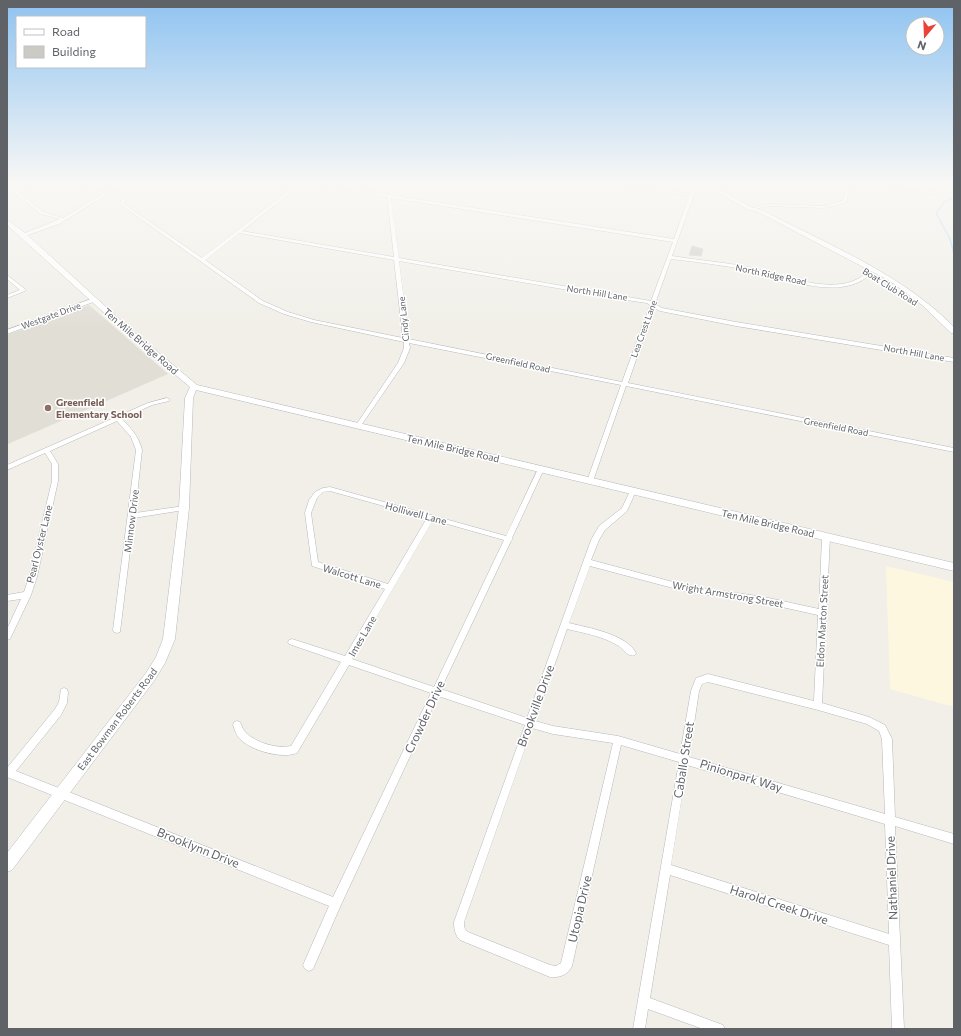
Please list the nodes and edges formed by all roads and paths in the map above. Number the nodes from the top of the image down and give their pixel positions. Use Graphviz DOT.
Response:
graph roads {
  1 [pos="21,232"];
  2 [pos="32,232"];
  3 [pos="162,232"];
  4 [pos="238,232"];
  5 [pos="240,232"];
  6 [pos="394,232"];
  7 [pos="620,232"];
  8 [pos="679,232"];
  9 [pos="793,232"];
  10 [pos="801,232"];
  11 [pos="25,235"];
  12 [pos="676,241"];
  13 [pos="670,257"];
  14 [pos="398,259"];
  15 [pos="202,260"];
  16 [pos="870,273"];
  17 [pos="7,276"];
  18 [pos="7,297"];
  19 [pos="94,300"];
  20 [pos="653,305"];
  21 [pos="954,331"];
  22 [pos="7,332"];
  23 [pos="407,340"];
  24 [pos="954,340"];
  25 [pos="954,360"];
  26 [pos="624,385"];
  27 [pos="194,387"];
  28 [pos="167,400"];
  29 [pos="118,419"];
  30 [pos="358,426"];
  31 [pos="46,450"];
  32 [pos="954,450"];
  33 [pos="7,468"];
  34 [pos="541,469"];
  35 [pos="590,481"];
  36 [pos="633,491"];
  37 [pos="184,508"];
  38 [pos="132,516"];
  39 [pos="431,517"];
  40 [pos="826,537"];
  41 [pos="509,539"];
  42 [pos="587,562"];
  43 [pos="315,564"];
  44 [pos="954,567"];
  45 [pos="390,588"];
  46 [pos="27,595"];
  47 [pos="7,598"];
  48 [pos="823,612"];
  49 [pos="565,625"];
  50 [pos="117,630"];
  51 [pos="7,637"];
  52 [pos="292,642"];
  53 [pos="632,653"];
  54 [pos="348,660"];
  55 [pos="438,691"];
  56 [pos="64,692"];
  57 [pos="818,706"];
  58 [pos="530,723"];
  59 [pos="237,725"];
  60 [pos="882,728"];
  61 [pos="618,740"];
  62 [pos="685,759"];
  63 [pos="8,772"];
  64 [pos="60,793"];
  65 [pos="890,820"];
  66 [pos="954,839"];
  67 [pos="7,865"];
  68 [pos="665,868"];
  69 [pos="336,903"];
  70 [pos="460,933"];
  71 [pos="894,941"];
  72 [pos="309,965"];
  73 [pos="643,1001"];
  74 [pos="639,1029"];
  75 [pos="719,1029"];
  76 [pos="898,1029"];
  1 -- 11 [label="street, Ten Mile Bridge Road"];
  2 -- 11 [label="street"];
  3 -- 15 [label="street, Greenfield Road"];
  4 -- 15 [label="street"];
  5 -- 14 [label="street, North Hill Lane"];
  6 -- 14 [label="street, Cindy Lane"];
  7 -- 12 [label="street"];
  8 -- 12 [label="street, Lea Crest Lane"];
  9 -- 16 [label="street, Boat Club Road"];
  10 -- 21 [label="street, Boat Club Road"];
  11 -- 19 [label="street, Ten Mile Bridge Road"];
  12 -- 13 [label="street, Lea Crest Lane"];
  13 -- 16 [label="street, North Ridge Road"];
  13 -- 20 [label="street, Lea Crest Lane"];
  14 -- 20 [label="street, North Hill Lane"];
  14 -- 23 [label="street, Cindy Lane"];
  15 -- 23 [label="street, Greenfield Road"];
  16 -- 24 [label="street, Boat Club Road"];
  17 -- 18 [label="street"];
  19 -- 22 [label="street, Westgate Drive"];
  19 -- 27 [label="street, Ten Mile Bridge Road"];
  20 -- 25 [label="street, North Hill Lane"];
  20 -- 26 [label="street, Lea Crest Lane"];
  23 -- 26 [label="street, Greenfield Road"];
  23 -- 30 [label="street, Cindy Lane"];
  26 -- 32 [label="street, Greenfield Road"];
  26 -- 35 [label="street, Lea Crest Lane"];
  27 -- 30 [label="street, Ten Mile Bridge Road"];
  27 -- 37 [label="street, East Bowman Roberts Road"];
  28 -- 29 [label="street"];
  29 -- 31 [label="street"];
  29 -- 38 [label="street, Minnow Drive"];
  30 -- 34 [label="street, Ten Mile Bridge Road"];
  31 -- 33 [label="street"];
  31 -- 46 [label="street, Pearl Oyster Lane"];
  34 -- 35 [label="street, Ten Mile Bridge Road"];
  34 -- 41 [label="street, Crowder Drive"];
  35 -- 36 [label="street, Ten Mile Bridge Road"];
  36 -- 40 [label="street, Ten Mile Bridge Road"];
  36 -- 42 [label="street, Brookville Drive"];
  37 -- 38 [label="street"];
  37 -- 64 [label="street, East Bowman Roberts Road"];
  38 -- 50 [label="street, Minnow Drive"];
  39 -- 41 [label="street, Holliwell Lane"];
  39 -- 43 [label="street, Holliwell Lane"];
  39 -- 45 [label="street, Imes Lane"];
  40 -- 44 [label="street, Ten Mile Bridge Road"];
  40 -- 48 [label="street, Eldon Marton Street"];
  41 -- 55 [label="street, Crowder Drive"];
  42 -- 48 [label="street, Wright Armstrong Street"];
  42 -- 49 [label="street, Brookville Drive"];
  43 -- 45 [label="street, Walcott Lane"];
  45 -- 54 [label="street, Imes Lane"];
  46 -- 47 [label="street"];
  46 -- 51 [label="street, Pearl Oyster Lane"];
  48 -- 57 [label="street, Eldon Marton Street"];
  49 -- 53 [label="street"];
  49 -- 58 [label="street, Brookville Drive"];
  52 -- 54 [label="street, Pinionpark Way"];
  54 -- 55 [label="street, Pinionpark Way"];
  54 -- 59 [label="street, Imes Lane"];
  55 -- 58 [label="street, Pinionpark Way"];
  55 -- 69 [label="street, Crowder Drive"];
  56 -- 63 [label="street"];
  57 -- 60 [label="street, Caballo Street"];
  57 -- 62 [label="street, Caballo Street"];
  58 -- 61 [label="street, Pinionpark Way"];
  58 -- 70 [label="street, Brookville Drive"];
  60 -- 65 [label="street, Nathaniel Drive"];
  61 -- 62 [label="street, Pinionpark Way"];
  61 -- 70 [label="street, Utopia Drive"];
  62 -- 65 [label="street, Pinionpark Way"];
  62 -- 68 [label="street, Caballo Street"];
  63 -- 64 [label="street, Brooklynn Drive"];
  64 -- 67 [label="street, East Bowman Roberts Road"];
  64 -- 69 [label="street, Brooklynn Drive"];
  65 -- 66 [label="street, Pinionpark Way"];
  65 -- 71 [label="street, Nathaniel Drive"];
  68 -- 71 [label="street, Harold Creek Drive"];
  68 -- 73 [label="street, Caballo Street"];
  69 -- 72 [label="street, Crowder Drive"];
  71 -- 76 [label="street, Nathaniel Drive"];
  73 -- 74 [label="street, Caballo Street"];
  73 -- 75 [label="street"];
}
